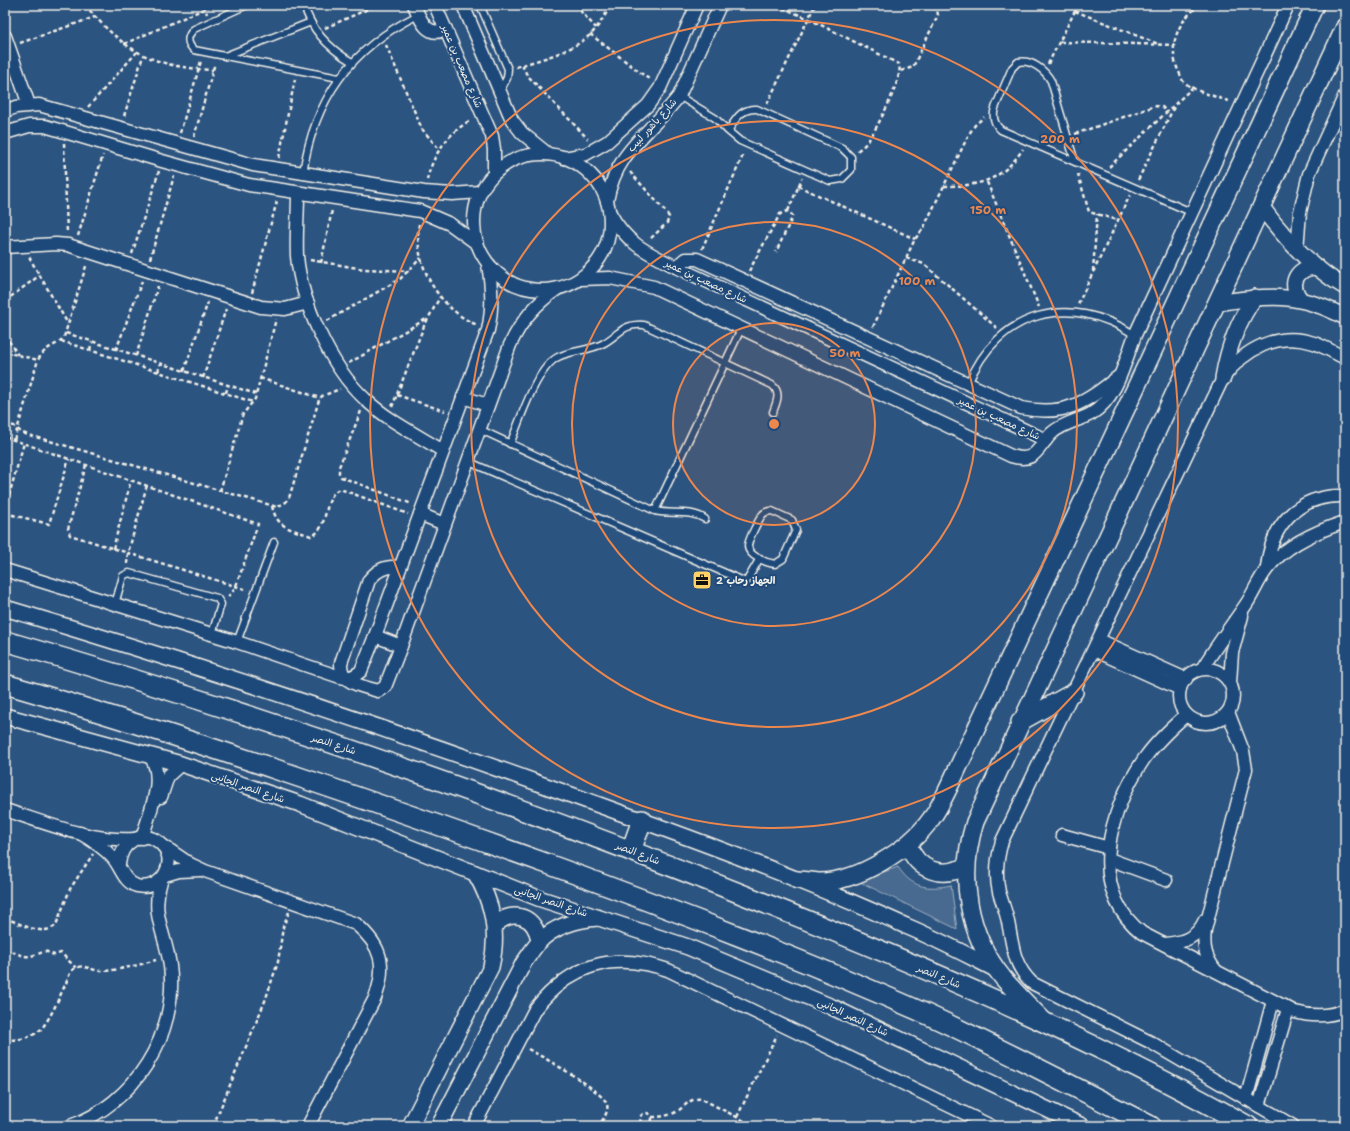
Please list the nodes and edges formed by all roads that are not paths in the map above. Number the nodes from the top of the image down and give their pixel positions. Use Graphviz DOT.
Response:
graph roads {
  1 [pos="247,5"];
  2 [pos="304,5"];
  3 [pos="435,5"];
  4 [pos="463,5"];
  5 [pos="480,5"];
  6 [pos="697,5"];
  7 [pos="720,5"];
  8 [pos="1288,5"];
  9 [pos="1315,5"];
  10 [pos="416,10"];
  11 [pos="311,22"];
  12 [pos="1345,27"];
  13 [pos="446,29"];
  14 [pos="7,41"];
  15 [pos="225,56"];
  16 [pos="352,62"];
  17 [pos="339,78"];
  18 [pos="500,91"];
  19 [pos="1345,95"];
  20 [pos="679,96"];
  21 [pos="29,105"];
  22 [pos="5,110"];
  23 [pos="728,131"];
  24 [pos="5,133"];
  25 [pos="151,137"];
  26 [pos="548,154"];
  27 [pos="145,156"];
  28 [pos="564,158"];
  29 [pos="1075,162"];
  30 [pos="303,173"];
  31 [pos="494,174"];
  32 [pos="480,192"];
  33 [pos="298,193"];
  34 [pos="607,201"];
  35 [pos="1261,206"];
  36 [pos="1191,212"];
  37 [pos="610,213"];
  38 [pos="476,243"];
  39 [pos="5,247"];
  40 [pos="1297,250"];
  41 [pos="488,265"];
  42 [pos="676,267"];
  43 [pos="1317,268"];
  44 [pos="580,279"];
  45 [pos="1345,286"];
  46 [pos="557,289"];
  47 [pos="1255,297"];
  48 [pos="1300,300"];
  49 [pos="308,303"];
  50 [pos="1217,303"];
  51 [pos="1345,317"];
  52 [pos="742,328"];
  53 [pos="1135,335"];
  54 [pos="1345,358"];
  55 [pos="725,364"];
  56 [pos="1119,376"];
  57 [pos="1224,378"];
  58 [pos="967,385"];
  59 [pos="463,397"];
  60 [pos="487,405"];
  61 [pos="773,412"];
  62 [pos="478,429"];
  63 [pos="1046,440"];
  64 [pos="510,444"];
  65 [pos="443,451"];
  66 [pos="467,461"];
  67 [pos="1345,496"];
  68 [pos="655,511"];
  69 [pos="420,513"];
  70 [pos="705,519"];
  71 [pos="1345,522"];
  72 [pos="444,524"];
  73 [pos="274,542"];
  74 [pos="760,558"];
  75 [pos="400,567"];
  76 [pos="1267,568"];
  77 [pos="5,570"];
  78 [pos="115,604"];
  79 [pos="1247,604"];
  80 [pos="5,608"];
  81 [pos="212,634"];
  82 [pos="375,636"];
  83 [pos="5,641"];
  84 [pos="237,642"];
  85 [pos="1096,645"];
  86 [pos="401,646"];
  87 [pos="1202,669"];
  88 [pos="345,678"];
  89 [pos="1230,682"];
  90 [pos="5,684"];
  91 [pos="1183,684"];
  92 [pos="1074,692"];
  93 [pos="1228,712"];
  94 [pos="1186,715"];
  95 [pos="5,716"];
  96 [pos="1020,722"];
  97 [pos="149,756"];
  98 [pos="181,764"];
  99 [pos="5,810"];
  100 [pos="642,820"];
  101 [pos="80,833"];
  102 [pos="1062,835"];
  103 [pos="142,838"];
  104 [pos="162,845"];
  105 [pos="908,845"];
  106 [pos="631,851"];
  107 [pos="1109,854"];
  108 [pos="119,864"];
  109 [pos="966,866"];
  110 [pos="205,870"];
  111 [pos="475,873"];
  112 [pos="163,878"];
  113 [pos="797,880"];
  114 [pos="1166,880"];
  115 [pos="136,886"];
  116 [pos="1209,912"];
  117 [pos="157,915"];
  118 [pos="602,918"];
  119 [pos="495,925"];
  120 [pos="539,941"];
  121 [pos="1163,944"];
  122 [pos="997,970"];
  123 [pos="1218,973"];
  124 [pos="1273,1001"];
  125 [pos="1288,1009"];
  126 [pos="1345,1010"];
  127 [pos="1044,1021"];
  128 [pos="1254,1070"];
  129 [pos="1269,1075"];
  130 [pos="1246,1098"];
  131 [pos="1259,1106"];
  132 [pos="70,1126"];
  133 [pos="308,1126"];
  134 [pos="410,1126"];
  135 [pos="439,1126"];
  136 [pos="474,1126"];
  137 [pos="991,1126"];
  138 [pos="1082,1126"];
  139 [pos="1152,1126"];
  140 [pos="1248,1126"];
  141 [pos="1293,1126"];
  1 -- 15 [label="lane"];
  2 -- 11 [label="lane"];
  3 -- 13 [label="street, شارع مصعب بن عمير"];
  4 -- 18 [label="street"];
  5 -- 18 [label="lane"];
  6 -- 28 [label="street, شارع باهور لبيب"];
  7 -- 20 [label="street, شارع باهور لبيب"];
  8 -- 36 [label="street"];
  9 -- 105 [label="main road"];
  10 -- 13 [label="street"];
  10 -- 16 [label="lane"];
  11 -- 15 [label="lane"];
  11 -- 16 [label="lane"];
  12 -- 35 [label="main road"];
  13 -- 31 [label="street, شارع مصعب بن عمير"];
  14 -- 21 [label="street"];
  15 -- 17 [label="lane"];
  16 -- 17 [label="lane"];
  17 -- 30 [label="lane"];
  18 -- 26 [label="street"];
  19 -- 40 [label="street"];
  20 -- 23 [label="lane"];
  20 -- 34 [label="street, شارع باهور لبيب"];
  21 -- 22 [label="street"];
  21 -- 25 [label="street"];
  23 -- 23 [label="lane"];
  24 -- 27 [label="street"];
  25 -- 27 [label="street"];
  25 -- 30 [label="street"];
  26 -- 28 [label="street"];
  26 -- 31 [label="street"];
  27 -- 33 [label="street"];
  28 -- 34 [label="street"];
  29 -- 29 [label="lane"];
  29 -- 36 [label="lane"];
  30 -- 32 [label="street"];
  31 -- 32 [label="street"];
  32 -- 38 [label="street"];
  33 -- 38 [label="street"];
  33 -- 49 [label="street"];
  34 -- 37 [label="street"];
  35 -- 40 [label="street"];
  35 -- 50 [label="main road"];
  36 -- 53 [label="street"];
  37 -- 42 [label="street, شارع مصعب بن عمير"];
  37 -- 44 [label="street"];
  38 -- 41 [label="street"];
  39 -- 49 [label="street"];
  40 -- 43 [label="street"];
  41 -- 46 [label="street"];
  41 -- 59 [label="street"];
  42 -- 58 [label="street"];
  42 -- 63 [label="street, شارع مصعب بن عمير"];
  43 -- 45 [label="street"];
  43 -- 48 [label="street"];
  44 -- 46 [label="street"];
  44 -- 52 [label="street, شارع مصعب بن عمير"];
  46 -- 60 [label="street"];
  47 -- 48 [label="street"];
  47 -- 50 [label="street"];
  47 -- 57 [label="street"];
  48 -- 51 [label="street"];
  49 -- 65 [label="street"];
  50 -- 96 [label="main road"];
  52 -- 55 [label="lane"];
  52 -- 63 [label="street, شارع مصعب بن عمير"];
  53 -- 56 [label="street"];
  53 -- 58 [label="lane"];
  54 -- 57 [label="street"];
  55 -- 61 [label="lane"];
  55 -- 64 [label="lane"];
  55 -- 68 [label="lane"];
  56 -- 58 [label="street"];
  56 -- 63 [label="street"];
  57 -- 85 [label="street"];
  59 -- 60 [label="street"];
  59 -- 65 [label="street"];
  60 -- 62 [label="street"];
  62 -- 64 [label="lane"];
  62 -- 66 [label="street"];
  64 -- 68 [label="lane"];
  65 -- 69 [label="street"];
  66 -- 72 [label="street"];
  66 -- 74 [label="lane"];
  67 -- 76 [label="street"];
  68 -- 70 [label="lane"];
  69 -- 72 [label="street"];
  69 -- 75 [label="street"];
  71 -- 76 [label="street"];
  72 -- 86 [label="street"];
  73 -- 84 [label="lane"];
  74 -- 74 [label="lane"];
  75 -- 82 [label="street"];
  75 -- 88 [label="street"];
  76 -- 79 [label="street"];
  77 -- 78 [label="street"];
  78 -- 81 [label="street"];
  78 -- 81 [label="lane"];
  79 -- 87 [label="street"];
  79 -- 89 [label="street"];
  80 -- 100 [label="street"];
  81 -- 84 [label="street"];
  82 -- 86 [label="street"];
  82 -- 88 [label="street"];
  83 -- 106 [label="main road, شارع النصر"];
  84 -- 88 [label="street"];
  85 -- 91 [label="street"];
  85 -- 92 [label="street"];
  86 -- 88 [label="street"];
  87 -- 89 [label="street"];
  87 -- 91 [label="street"];
  89 -- 93 [label="street"];
  90 -- 139 [label="main road"];
  91 -- 94 [label="street"];
  92 -- 96 [label="main road"];
  92 -- 130 [label="street"];
  93 -- 94 [label="street"];
  93 -- 116 [label="street"];
  94 -- 107 [label="street"];
  95 -- 97 [label="street, شارع النصر الجانبى"];
  96 -- 109 [label="main road"];
  97 -- 98 [label="street, شارع النصر الجانبى"];
  97 -- 103 [label="street"];
  98 -- 103 [label="street"];
  98 -- 111 [label="street, شارع النصر الجانبى"];
  99 -- 101 [label="street"];
  100 -- 106 [label="main road"];
  100 -- 113 [label="street"];
  101 -- 103 [label="street"];
  101 -- 108 [label="street"];
  102 -- 107 [label="street"];
  103 -- 104 [label="street"];
  103 -- 108 [label="street"];
  104 -- 110 [label="street"];
  104 -- 112 [label="street"];
  105 -- 109 [label="main road"];
  105 -- 113 [label="main road"];
  106 -- 127 [label="main road, شارع النصر"];
  107 -- 114 [label="street"];
  107 -- 121 [label="street"];
  108 -- 115 [label="street"];
  109 -- 122 [label="main road"];
  110 -- 112 [label="street"];
  110 -- 133 [label="street"];
  111 -- 118 [label="street, شارع النصر الجانبى"];
  111 -- 119 [label="street"];
  112 -- 115 [label="street"];
  112 -- 117 [label="street"];
  113 -- 122 [label="street"];
  115 -- 117 [label="street"];
  116 -- 121 [label="street"];
  116 -- 123 [label="street"];
  117 -- 132 [label="street"];
  118 -- 120 [label="street"];
  118 -- 138 [label="street, شارع النصر الجانبى"];
  119 -- 120 [label="street"];
  119 -- 134 [label="street"];
  120 -- 135 [label="street"];
  121 -- 123 [label="street"];
  122 -- 127 [label="main road"];
  123 -- 124 [label="street"];
  124 -- 125 [label="street"];
  124 -- 128 [label="street"];
  125 -- 126 [label="street"];
  125 -- 129 [label="street"];
  127 -- 140 [label="main road, شارع النصر"];
  128 -- 129 [label="street"];
  128 -- 130 [label="street"];
  129 -- 131 [label="street"];
  130 -- 131 [label="street"];
  131 -- 141 [label="street"];
  136 -- 137 [label="street"];
}
